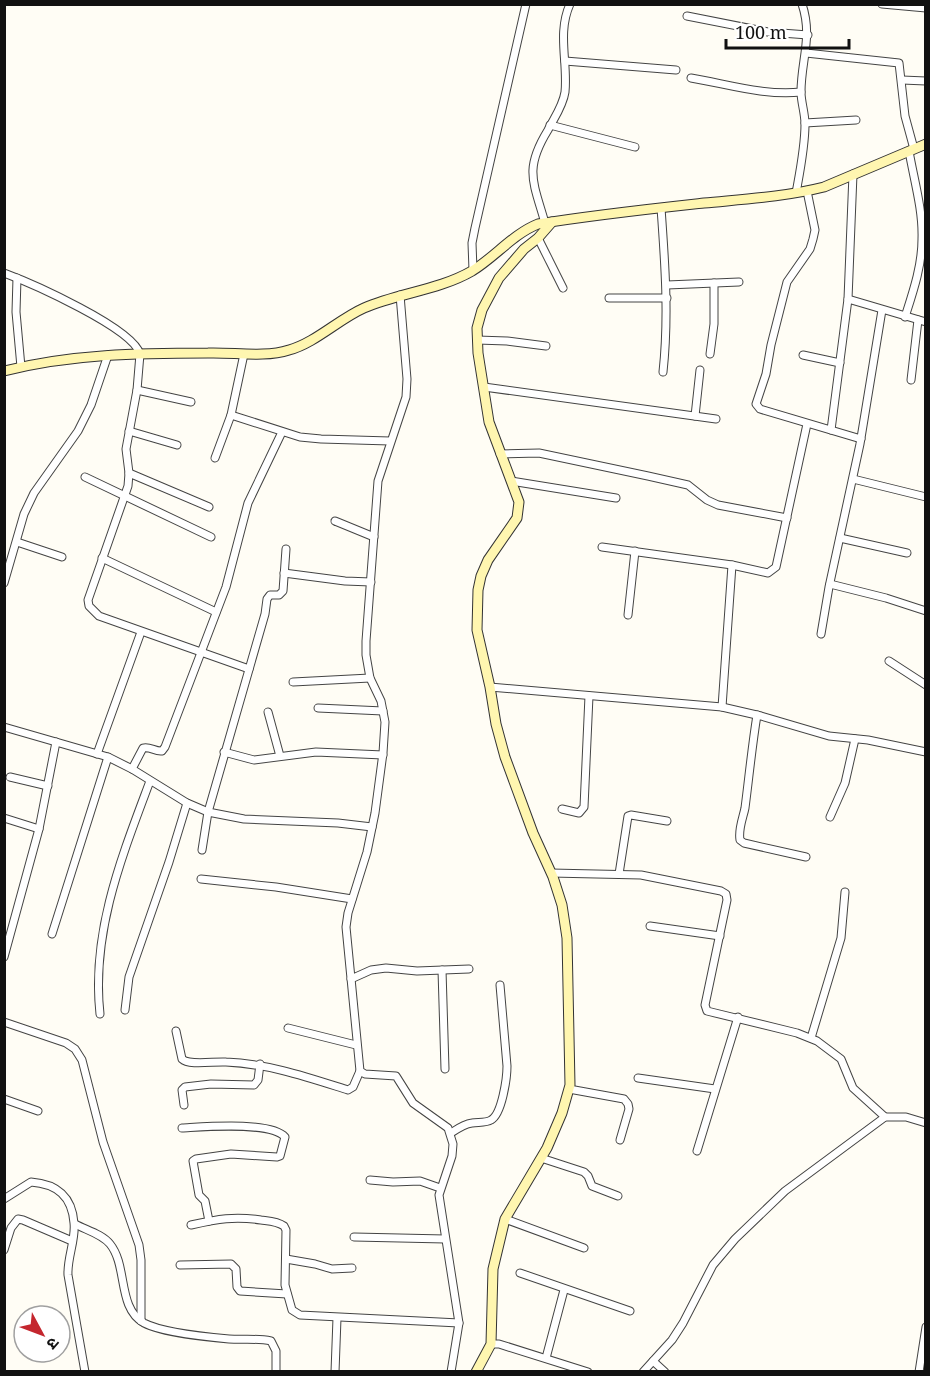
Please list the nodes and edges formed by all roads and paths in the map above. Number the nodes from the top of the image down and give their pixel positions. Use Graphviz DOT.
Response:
graph roads {
  1 [pos="526,4"];
  2 [pos="570,4"];
  3 [pos="802,4"];
  4 [pos="882,4"];
  5 [pos="926,8"];
  6 [pos="687,16"];
  7 [pos="808,35"];
  8 [pos="806,53"];
  9 [pos="565,61"];
  10 [pos="676,70"];
  11 [pos="691,78"];
  12 [pos="902,80"];
  13 [pos="926,81"];
  14 [pos="801,92"];
  15 [pos="856,120"];
  16 [pos="805,123"];
  17 [pos="550,125"];
  18 [pos="926,144"];
  19 [pos="635,147"];
  20 [pos="912,150"];
  21 [pos="853,174"];
  22 [pos="807,191"];
  23 [pos="796,193"];
  24 [pos="661,208"];
  25 [pos="548,222"];
  26 [pos="538,238"];
  27 [pos="473,270"];
  28 [pos="4,273"];
  29 [pos="17,278"];
  30 [pos="739,282"];
  31 [pos="714,283"];
  32 [pos="667,285"];
  33 [pos="563,288"];
  34 [pos="400,295"];
  35 [pos="609,298"];
  36 [pos="667,298"];
  37 [pos="848,299"];
  38 [pos="882,310"];
  39 [pos="905,317"];
  40 [pos="922,321"];
  41 [pos="477,340"];
  42 [pos="546,346"];
  43 [pos="140,354"];
  44 [pos="244,354"];
  45 [pos="710,354"];
  46 [pos="108,355"];
  47 [pos="803,355"];
  48 [pos="840,363"];
  49 [pos="21,367"];
  50 [pos="700,370"];
  51 [pos="4,371"];
  52 [pos="663,372"];
  53 [pos="911,380"];
  54 [pos="484,387"];
  55 [pos="137,390"];
  56 [pos="191,402"];
  57 [pos="231,415"];
  58 [pos="695,416"];
  59 [pos="716,419"];
  60 [pos="807,424"];
  61 [pos="831,430"];
  62 [pos="129,431"];
  63 [pos="282,432"];
  64 [pos="861,439"];
  65 [pos="390,441"];
  66 [pos="177,445"];
  67 [pos="500,454"];
  68 [pos="215,458"];
  69 [pos="129,473"];
  70 [pos="85,477"];
  71 [pos="853,479"];
  72 [pos="511,481"];
  73 [pos="123,496"];
  74 [pos="926,497"];
  75 [pos="616,498"];
  76 [pos="209,507"];
  77 [pos="786,518"];
  78 [pos="336,521"];
  79 [pos="211,537"];
  80 [pos="374,537"];
  81 [pos="840,538"];
  82 [pos="17,542"];
  83 [pos="602,547"];
  84 [pos="286,549"];
  85 [pos="635,551"];
  86 [pos="907,553"];
  87 [pos="62,557"];
  88 [pos="102,558"];
  89 [pos="732,565"];
  90 [pos="284,573"];
  91 [pos="372,582"];
  92 [pos="4,583"];
  93 [pos="830,584"];
  94 [pos="926,611"];
  95 [pos="216,612"];
  96 [pos="628,615"];
  97 [pos="141,632"];
  98 [pos="821,634"];
  99 [pos="200,653"];
  100 [pos="889,661"];
  101 [pos="249,669"];
  102 [pos="370,678"];
  103 [pos="293,682"];
  104 [pos="926,685"];
  105 [pos="490,687"];
  106 [pos="589,696"];
  107 [pos="722,707"];
  108 [pos="318,708"];
  109 [pos="383,711"];
  110 [pos="268,712"];
  111 [pos="757,715"];
  112 [pos="4,727"];
  113 [pos="855,738"];
  114 [pos="56,742"];
  115 [pos="224,752"];
  116 [pos="926,752"];
  117 [pos="97,754"];
  118 [pos="383,754"];
  119 [pos="280,756"];
  120 [pos="108,757"];
  121 [pos="132,768"];
  122 [pos="10,777"];
  123 [pos="150,781"];
  124 [pos="48,786"];
  125 [pos="187,803"];
  126 [pos="562,809"];
  127 [pos="208,812"];
  128 [pos="830,817"];
  129 [pos="4,818"];
  130 [pos="667,821"];
  131 [pos="372,827"];
  132 [pos="39,829"];
  133 [pos="202,850"];
  134 [pos="806,857"];
  135 [pos="551,873"];
  136 [pos="619,874"];
  137 [pos="201,879"];
  138 [pos="845,892"];
  139 [pos="352,899"];
  140 [pos="650,926"];
  141 [pos="52,934"];
  142 [pos="720,936"];
  143 [pos="4,957"];
  144 [pos="469,969"];
  145 [pos="442,970"];
  146 [pos="351,979"];
  147 [pos="500,986"];
  148 [pos="125,1010"];
  149 [pos="100,1014"];
  150 [pos="738,1017"];
  151 [pos="4,1022"];
  152 [pos="288,1028"];
  153 [pos="176,1031"];
  154 [pos="811,1038"];
  155 [pos="356,1044"];
  156 [pos="261,1064"];
  157 [pos="445,1069"];
  158 [pos="360,1071"];
  159 [pos="638,1078"];
  160 [pos="569,1089"];
  161 [pos="716,1089"];
  162 [pos="4,1099"];
  163 [pos="184,1105"];
  164 [pos="38,1111"];
  165 [pos="885,1117"];
  166 [pos="926,1123"];
  167 [pos="182,1128"];
  168 [pos="450,1133"];
  169 [pos="621,1140"];
  170 [pos="697,1151"];
  171 [pos="541,1158"];
  172 [pos="370,1180"];
  173 [pos="440,1188"];
  174 [pos="618,1196"];
  175 [pos="4,1199"];
  176 [pos="505,1219"];
  177 [pos="209,1221"];
  178 [pos="75,1224"];
  179 [pos="191,1226"];
  180 [pos="354,1237"];
  181 [pos="445,1239"];
  182 [pos="72,1241"];
  183 [pos="584,1248"];
  184 [pos="4,1250"];
  185 [pos="286,1259"];
  186 [pos="180,1265"];
  187 [pos="352,1268"];
  188 [pos="520,1273"];
  189 [pos="564,1290"];
  190 [pos="287,1294"];
  191 [pos="630,1311"];
  192 [pos="337,1318"];
  193 [pos="141,1321"];
  194 [pos="459,1323"];
  195 [pos="926,1327"];
  196 [pos="491,1344"];
  197 [pos="546,1358"];
  198 [pos="653,1361"];
  199 [pos="85,1371"];
  200 [pos="276,1371"];
  201 [pos="335,1371"];
  202 [pos="449,1371"];
  203 [pos="476,1371"];
  204 [pos="588,1371"];
  205 [pos="643,1371"];
  206 [pos="665,1371"];
  207 [pos="919,1371"];
  1 -- 27 [label="street"];
  2 -- 9 [label="street"];
  3 -- 7 [label="street"];
  4 -- 5 [label="street"];
  6 -- 7 [label="street"];
  7 -- 8 [label="street"];
  8 -- 12 [label="street"];
  8 -- 14 [label="street"];
  9 -- 10 [label="street"];
  9 -- 17 [label="street"];
  11 -- 14 [label="street"];
  12 -- 13 [label="street"];
  12 -- 20 [label="street"];
  14 -- 16 [label="street"];
  15 -- 16 [label="street"];
  16 -- 23 [label="street"];
  17 -- 19 [label="street"];
  17 -- 25 [label="street"];
  18 -- 20 [label="street"];
  20 -- 21 [label="street"];
  20 -- 39 [label="street"];
  21 -- 22 [label="street"];
  21 -- 37 [label="street"];
  22 -- 23 [label="street"];
  22 -- 60 [label="street"];
  23 -- 24 [label="street"];
  24 -- 25 [label="street"];
  24 -- 32 [label="street"];
  25 -- 26 [label="street"];
  25 -- 27 [label="street"];
  26 -- 33 [label="street"];
  26 -- 41 [label="street"];
  27 -- 34 [label="street"];
  28 -- 29 [label="street"];
  29 -- 43 [label="street"];
  29 -- 49 [label="street"];
  30 -- 31 [label="street"];
  31 -- 32 [label="street"];
  31 -- 45 [label="street"];
  32 -- 36 [label="street"];
  34 -- 44 [label="street"];
  34 -- 65 [label="street"];
  35 -- 36 [label="street"];
  36 -- 52 [label="street"];
  37 -- 38 [label="street"];
  37 -- 48 [label="street"];
  38 -- 39 [label="street"];
  38 -- 64 [label="street"];
  39 -- 40 [label="street"];
  40 -- 53 [label="street"];
  41 -- 42 [label="street"];
  41 -- 54 [label="street"];
  43 -- 44 [label="street"];
  43 -- 46 [label="street"];
  43 -- 55 [label="street"];
  44 -- 57 [label="street"];
  46 -- 49 [label="street"];
  46 -- 82 [label="street"];
  47 -- 48 [label="street"];
  48 -- 61 [label="street"];
  49 -- 51 [label="street"];
  50 -- 58 [label="street"];
  54 -- 58 [label="street"];
  54 -- 67 [label="street"];
  55 -- 56 [label="street"];
  55 -- 62 [label="street"];
  57 -- 63 [label="street"];
  57 -- 68 [label="street"];
  58 -- 59 [label="street"];
  60 -- 61 [label="street"];
  60 -- 77 [label="street"];
  61 -- 64 [label="street"];
  62 -- 66 [label="street"];
  62 -- 69 [label="street"];
  63 -- 65 [label="street"];
  63 -- 95 [label="street"];
  64 -- 71 [label="street"];
  65 -- 80 [label="street"];
  67 -- 72 [label="street"];
  67 -- 77 [label="street"];
  69 -- 73 [label="street"];
  69 -- 76 [label="street"];
  70 -- 73 [label="street"];
  71 -- 74 [label="street"];
  71 -- 81 [label="street"];
  72 -- 75 [label="street"];
  72 -- 105 [label="street"];
  73 -- 79 [label="street"];
  73 -- 88 [label="street"];
  77 -- 89 [label="street"];
  78 -- 80 [label="street"];
  80 -- 91 [label="street"];
  81 -- 86 [label="street"];
  81 -- 93 [label="street"];
  82 -- 87 [label="street"];
  82 -- 92 [label="street"];
  83 -- 85 [label="street"];
  84 -- 90 [label="street"];
  85 -- 89 [label="street"];
  85 -- 96 [label="street"];
  88 -- 95 [label="street"];
  88 -- 97 [label="street"];
  89 -- 107 [label="street"];
  90 -- 91 [label="street"];
  90 -- 101 [label="street"];
  91 -- 102 [label="street"];
  93 -- 94 [label="street"];
  93 -- 98 [label="street"];
  95 -- 99 [label="street"];
  97 -- 99 [label="street"];
  97 -- 117 [label="street"];
  99 -- 101 [label="street"];
  99 -- 121 [label="street"];
  100 -- 104 [label="street"];
  101 -- 115 [label="street"];
  102 -- 103 [label="street"];
  102 -- 109 [label="street"];
  105 -- 106 [label="street"];
  105 -- 135 [label="street"];
  106 -- 107 [label="street"];
  106 -- 126 [label="street"];
  107 -- 111 [label="street"];
  108 -- 109 [label="street"];
  109 -- 118 [label="street"];
  110 -- 119 [label="street"];
  111 -- 113 [label="street"];
  111 -- 134 [label="street"];
  112 -- 114 [label="street"];
  113 -- 116 [label="street"];
  113 -- 128 [label="street"];
  114 -- 117 [label="street"];
  114 -- 124 [label="street"];
  115 -- 119 [label="street"];
  115 -- 127 [label="street"];
  117 -- 120 [label="street"];
  118 -- 119 [label="street"];
  118 -- 131 [label="street"];
  120 -- 121 [label="street"];
  120 -- 141 [label="street"];
  121 -- 123 [label="street"];
  122 -- 124 [label="street"];
  123 -- 125 [label="street"];
  123 -- 149 [label="street"];
  124 -- 132 [label="street"];
  125 -- 127 [label="street"];
  125 -- 148 [label="street"];
  127 -- 131 [label="street"];
  127 -- 133 [label="street"];
  129 -- 132 [label="street"];
  130 -- 136 [label="street"];
  131 -- 139 [label="street"];
  132 -- 143 [label="street"];
  135 -- 136 [label="street"];
  135 -- 160 [label="street"];
  136 -- 142 [label="street"];
  137 -- 139 [label="street"];
  138 -- 154 [label="street"];
  139 -- 146 [label="street"];
  140 -- 142 [label="street"];
  142 -- 150 [label="street"];
  144 -- 145 [label="street"];
  145 -- 146 [label="street"];
  145 -- 157 [label="street"];
  146 -- 155 [label="street"];
  147 -- 168 [label="street"];
  150 -- 154 [label="street"];
  150 -- 161 [label="street"];
  151 -- 193 [label="street"];
  152 -- 155 [label="street"];
  153 -- 156 [label="street"];
  154 -- 165 [label="street"];
  155 -- 158 [label="street"];
  156 -- 158 [label="street"];
  156 -- 163 [label="street"];
  158 -- 168 [label="street"];
  159 -- 161 [label="street"];
  160 -- 169 [label="street"];
  160 -- 171 [label="street"];
  161 -- 170 [label="street"];
  162 -- 164 [label="street"];
  165 -- 166 [label="street"];
  165 -- 198 [label="street"];
  167 -- 177 [label="street"];
  168 -- 173 [label="street"];
  171 -- 174 [label="street"];
  171 -- 176 [label="street"];
  172 -- 173 [label="street"];
  173 -- 181 [label="street"];
  175 -- 178 [label="street"];
  176 -- 183 [label="street"];
  176 -- 196 [label="street"];
  177 -- 179 [label="street"];
  177 -- 185 [label="street"];
  178 -- 182 [label="street"];
  178 -- 193 [label="street"];
  180 -- 181 [label="street"];
  181 -- 194 [label="street"];
  182 -- 184 [label="street"];
  182 -- 199 [label="street"];
  185 -- 187 [label="street"];
  185 -- 190 [label="street"];
  186 -- 190 [label="street"];
  188 -- 189 [label="street"];
  189 -- 191 [label="street"];
  189 -- 197 [label="street"];
  190 -- 192 [label="street"];
  192 -- 194 [label="street"];
  192 -- 201 [label="street"];
  193 -- 200 [label="street"];
  194 -- 202 [label="street"];
  195 -- 207 [label="street"];
  196 -- 197 [label="street"];
  196 -- 203 [label="street"];
  197 -- 204 [label="street"];
  198 -- 205 [label="street"];
  198 -- 206 [label="street"];
}
